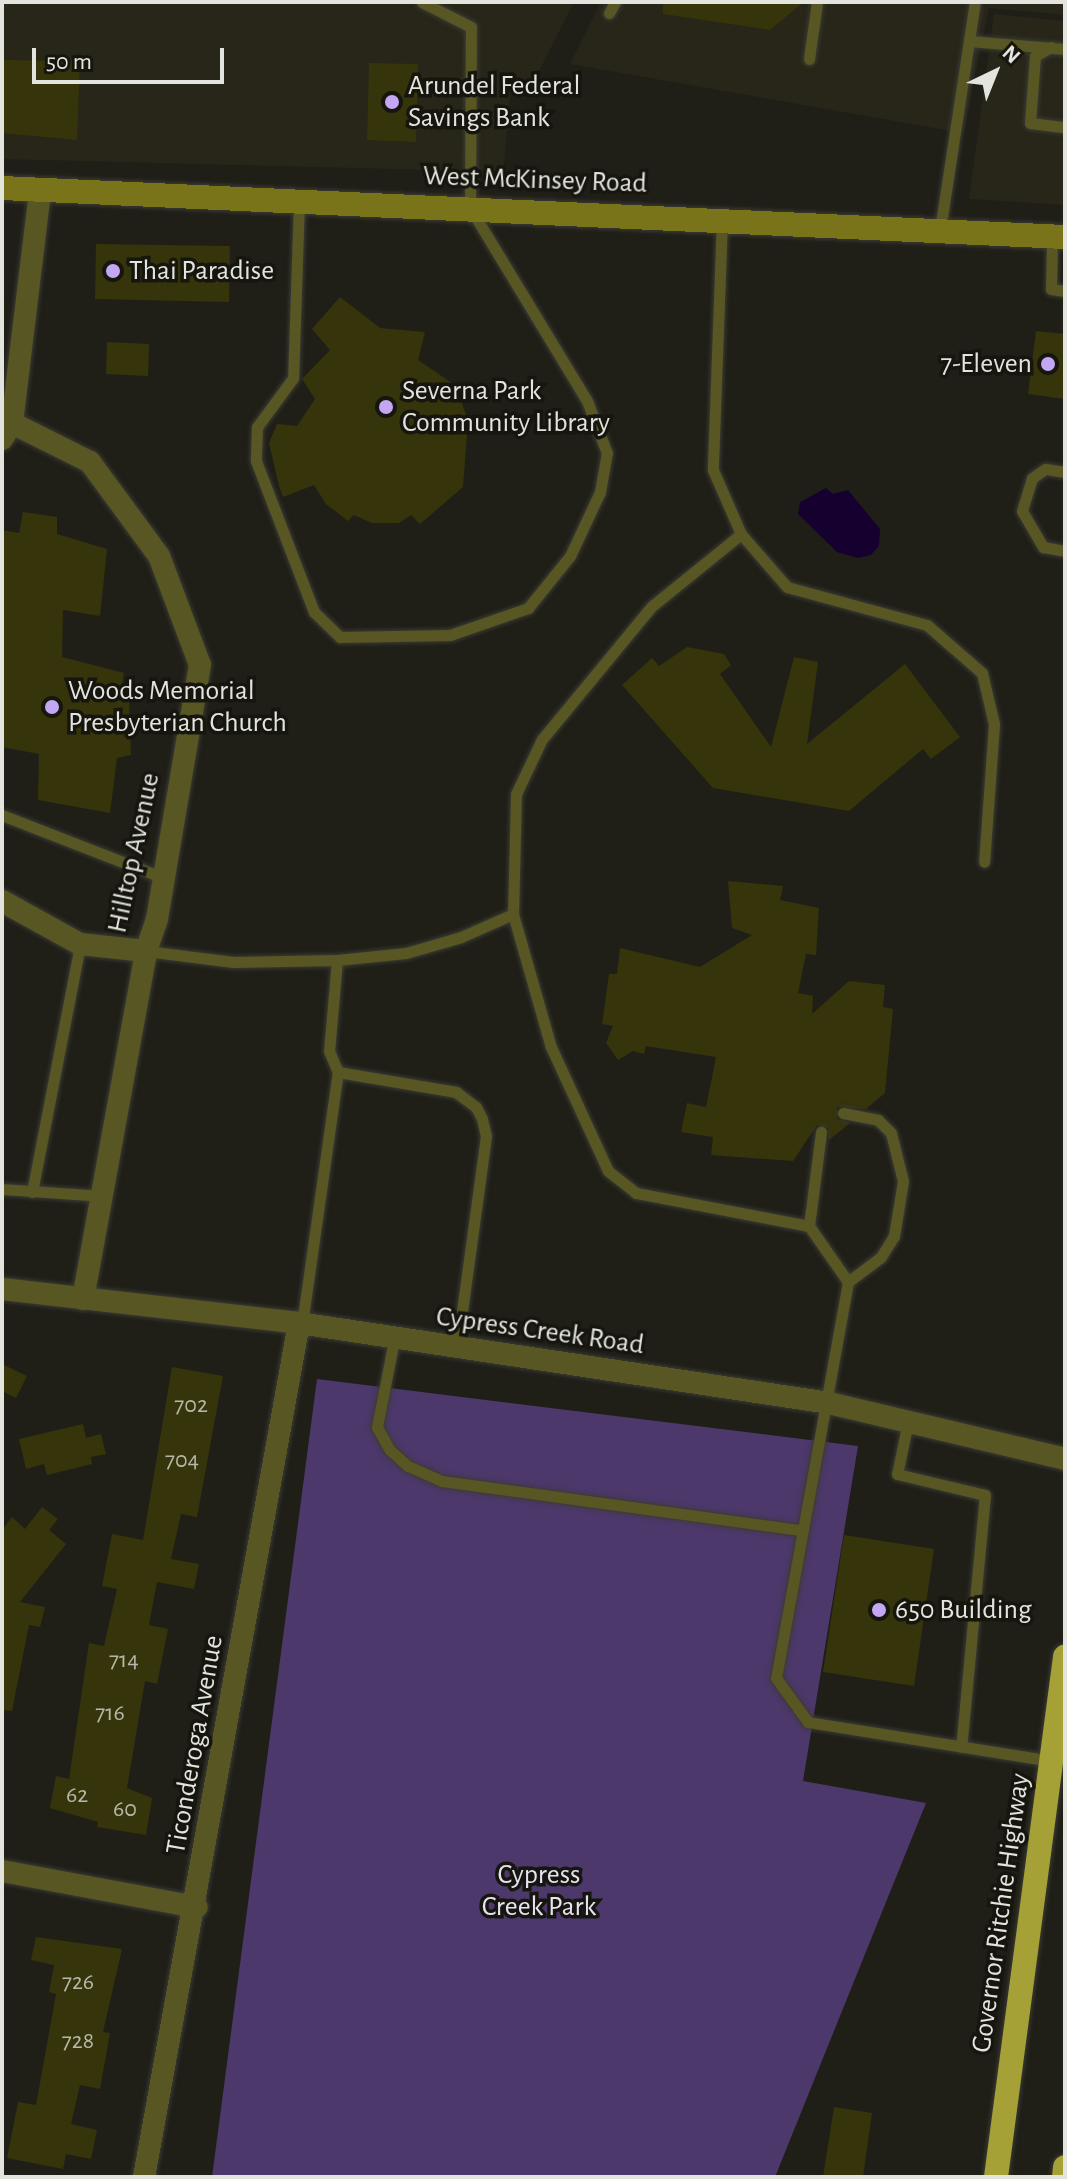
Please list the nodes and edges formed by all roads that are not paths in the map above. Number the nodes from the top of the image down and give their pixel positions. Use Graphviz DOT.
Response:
graph roads {
  1 [pos="422,2"];
  2 [pos="817,2"];
  3 [pos="975,2"];
  4 [pos="969,41"];
  5 [pos="1051,47"];
  6 [pos="1065,49"];
  7 [pos="809,59"];
  8 [pos="1065,127"];
  9 [pos="2,188"];
  10 [pos="40,190"];
  11 [pos="299,201"];
  12 [pos="470,208"];
  13 [pos="722,218"];
  14 [pos="940,230"];
  15 [pos="1058,237"];
  16 [pos="1065,291"];
  17 [pos="7,431"];
  18 [pos="1065,472"];
  19 [pos="741,534"];
  20 [pos="1065,551"];
  21 [pos="2,815"];
  22 [pos="984,862"];
  23 [pos="164,878"];
  24 [pos="2,901"];
  25 [pos="513,914"];
  26 [pos="80,944"];
  27 [pos="146,951"];
  28 [pos="337,960"];
  29 [pos="338,1072"];
  30 [pos="843,1113"];
  31 [pos="821,1132"];
  32 [pos="2,1189"];
  33 [pos="32,1192"];
  34 [pos="102,1196"];
  35 [pos="809,1226"];
  36 [pos="848,1282"];
  37 [pos="2,1289"];
  38 [pos="83,1299"];
  39 [pos="301,1324"];
  40 [pos="394,1340"];
  41 [pos="457,1349"];
  42 [pos="829,1403"];
  43 [pos="908,1422"];
  44 [pos="1065,1459"];
  45 [pos="801,1530"];
  46 [pos="1065,1657"];
  47 [pos="961,1747"];
  48 [pos="1051,1761"];
  49 [pos="2,1871"];
  50 [pos="197,1907"];
  51 [pos="1065,2167"];
  52 [pos="144,2177"];
  53 [pos="996,2177"];
  54 [pos="1064,2177"];
  1 -- 12 [label="lane"];
  2 -- 7 [label="lane"];
  3 -- 4 [label="lane"];
  4 -- 5 [label="lane"];
  4 -- 14 [label="lane"];
  5 -- 6 [label="lane"];
  5 -- 8 [label="lane"];
  9 -- 10 [label="street, West McKinsey Road"];
  10 -- 11 [label="street, West McKinsey Road"];
  10 -- 17 [label="street"];
  11 -- 12 [label="street, West McKinsey Road"];
  11 -- 12 [label="lane"];
  12 -- 13 [label="street, West McKinsey Road"];
  13 -- 14 [label="street, West McKinsey Road"];
  13 -- 19 [label="lane"];
  14 -- 15 [label="street, West McKinsey Road"];
  15 -- 16 [label="lane"];
  17 -- 23 [label="street, Hilltop Avenue"];
  18 -- 20 [label="lane"];
  19 -- 22 [label="lane"];
  19 -- 25 [label="lane"];
  21 -- 23 [label="lane"];
  23 -- 27 [label="street, Hilltop Avenue"];
  24 -- 26 [label="street, Hilltop Avenue"];
  25 -- 28 [label="lane"];
  25 -- 35 [label="lane"];
  26 -- 27 [label="street, Hilltop Avenue"];
  26 -- 33 [label="lane"];
  27 -- 28 [label="lane"];
  27 -- 34 [label="street"];
  28 -- 29 [label="lane"];
  29 -- 39 [label="lane"];
  29 -- 41 [label="lane"];
  30 -- 36 [label="lane"];
  31 -- 35 [label="lane"];
  32 -- 33 [label="lane"];
  33 -- 34 [label="lane"];
  34 -- 38 [label="street"];
  35 -- 36 [label="lane"];
  36 -- 42 [label="lane"];
  37 -- 38 [label="street, Cypress Creek Road"];
  38 -- 39 [label="street, Cypress Creek Road"];
  39 -- 40 [label="street, Cypress Creek Road"];
  39 -- 50 [label="street, Ticonderoga Avenue"];
  40 -- 41 [label="street, Cypress Creek Road"];
  40 -- 45 [label="lane"];
  41 -- 42 [label="street, Cypress Creek Road"];
  42 -- 43 [label="street, Cypress Creek Road"];
  42 -- 45 [label="lane"];
  43 -- 44 [label="street, Cypress Creek Road"];
  43 -- 47 [label="lane"];
  45 -- 47 [label="lane"];
  46 -- 48 [label="highway, Governor Ritchie Highway"];
  47 -- 48 [label="lane"];
  48 -- 53 [label="highway, Governor Ritchie Highway"];
  49 -- 50 [label="street"];
  50 -- 52 [label="street, Ticonderoga Avenue"];
  51 -- 54 [label="highway"];
}
